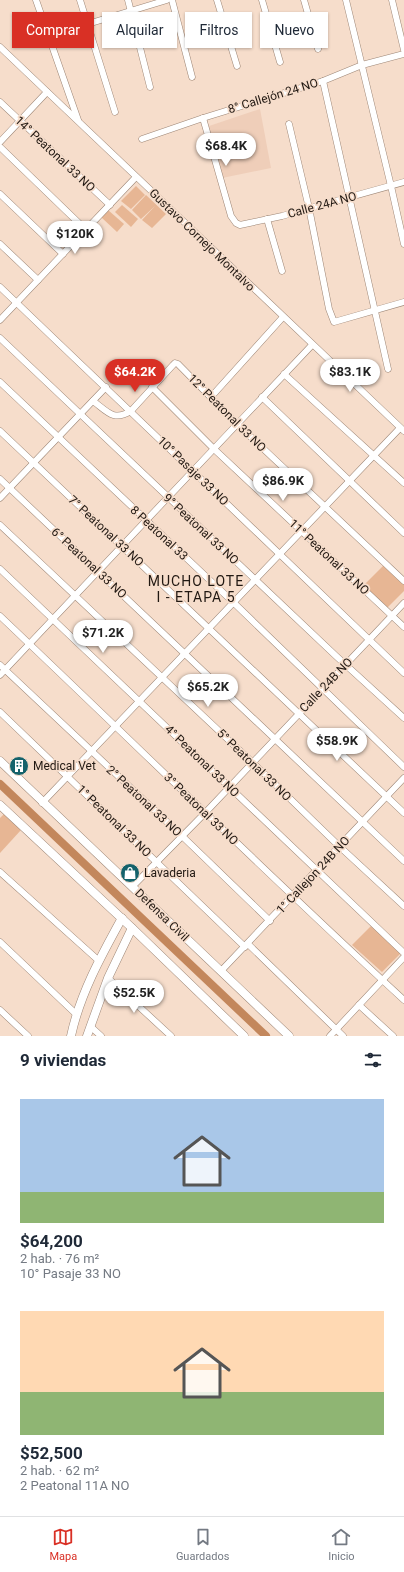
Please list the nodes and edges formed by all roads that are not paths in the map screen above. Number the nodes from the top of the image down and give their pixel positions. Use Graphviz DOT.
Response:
graph roads {
  1 [pos="36,0"];
  2 [pos="80,0"];
  3 [pos="128,0"];
  4 [pos="167,0"];
  5 [pos="172,0"];
  6 [pos="217,0"];
  7 [pos="262,0"];
  8 [pos="304,0"];
  9 [pos="346,0"];
  10 [pos="392,0"];
  11 [pos="132,11"];
  12 [pos="40,12"];
  13 [pos="84,12"];
  14 [pos="94,22"];
  15 [pos="94,44"];
  16 [pos="0,47"];
  17 [pos="52,48"];
  18 [pos="318,49"];
  19 [pos="404,50"];
  20 [pos="404,54"];
  21 [pos="280,62"];
  22 [pos="362,65"];
  23 [pos="237,66"];
  24 [pos="192,77"];
  25 [pos="323,81"];
  26 [pos="150,86"];
  27 [pos="47,92"];
  28 [pos="0,102"];
  29 [pos="115,112"];
  30 [pos="203,118"];
  31 [pos="20,121"];
  32 [pos="78,122"];
  33 [pos="289,124"];
  34 [pos="142,139"];
  35 [pos="0,142"];
  36 [pos="0,147"];
  37 [pos="136,177"];
  38 [pos="404,182"];
  39 [pos="391,186"];
  40 [pos="0,194"];
  41 [pos="349,197"];
  42 [pos="110,205"];
  43 [pos="309,208"];
  44 [pos="267,219"];
  45 [pos="86,230"];
  46 [pos="0,244"];
  47 [pos="404,244"];
  48 [pos="63,254"];
  49 [pos="282,271"];
  50 [pos="38,280"];
  51 [pos="0,287"];
  52 [pos="404,302"];
  53 [pos="16,303"];
  54 [pos="375,310"];
  55 [pos="283,317"];
  56 [pos="0,320"];
  57 [pos="0,338"];
  58 [pos="312,345"];
  59 [pos="388,369"];
  60 [pos="284,374"];
  61 [pos="0,382"];
  62 [pos="106,387"];
  63 [pos="152,387"];
  64 [pos="211,397"];
  65 [pos="262,397"];
  66 [pos="93,400"];
  67 [pos="131,411"];
  68 [pos="80,414"];
  69 [pos="237,424"];
  70 [pos="402,430"];
  71 [pos="0,431"];
  72 [pos="58,437"];
  73 [pos="214,448"];
  74 [pos="374,456"];
  75 [pos="34,463"];
  76 [pos="193,471"];
  77 [pos="0,479"];
  78 [pos="350,482"];
  79 [pos="404,483"];
  80 [pos="9,488"];
  81 [pos="168,497"];
  82 [pos="0,498"];
  83 [pos="325,507"];
  84 [pos="146,520"];
  85 [pos="0,525"];
  86 [pos="302,532"];
  87 [pos="404,533"];
  88 [pos="122,546"];
  89 [pos="280,554"];
  90 [pos="0,569"];
  91 [pos="98,572"];
  92 [pos="256,580"];
  93 [pos="404,581"];
  94 [pos="75,596"];
  95 [pos="234,603"];
  96 [pos="404,603"];
  97 [pos="0,616"];
  98 [pos="392,616"];
  99 [pos="53,619"];
  100 [pos="404,627"];
  101 [pos="209,629"];
  102 [pos="370,639"];
  103 [pos="30,644"];
  104 [pos="185,654"];
  105 [pos="0,665"];
  106 [pos="345,665"];
  107 [pos="5,670"];
  108 [pos="404,673"];
  109 [pos="0,675"];
  110 [pos="162,678"];
  111 [pos="322,689"];
  112 [pos="140,701"];
  113 [pos="0,712"];
  114 [pos="298,714"];
  115 [pos="404,718"];
  116 [pos="116,726"];
  117 [pos="275,738"];
  118 [pos="92,751"];
  119 [pos="0,761"];
  120 [pos="252,762"];
  121 [pos="404,767"];
  122 [pos="68,776"];
  123 [pos="404,778"];
  124 [pos="229,788"];
  125 [pos="386,796"];
  126 [pos="42,803"];
  127 [pos="0,805"];
  128 [pos="205,813"];
  129 [pos="404,813"];
  130 [pos="362,822"];
  131 [pos="182,836"];
  132 [pos="339,846"];
  133 [pos="404,861"];
  134 [pos="156,862"];
  135 [pos="316,870"];
  136 [pos="0,872"];
  137 [pos="132,887"];
  138 [pos="293,896"];
  139 [pos="404,906"];
  140 [pos="122,918"];
  141 [pos="270,921"];
  142 [pos="132,928"];
  143 [pos="0,942"];
  144 [pos="247,945"];
  145 [pos="404,953"];
  146 [pos="404,957"];
  147 [pos="98,960"];
  148 [pos="221,971"];
  149 [pos="108,978"];
  150 [pos="383,981"];
  151 [pos="404,1000"];
  152 [pos="359,1005"];
  153 [pos="0,1010"];
  154 [pos="76,1014"];
  155 [pos="90,1026"];
  156 [pos="336,1030"];
  157 [pos="28,1036"];
  158 [pos="71,1036"];
  159 [pos="87,1036"];
  160 [pos="101,1036"];
  161 [pos="171,1036"];
  162 [pos="244,1036"];
  163 [pos="289,1036"];
  164 [pos="330,1036"];
  165 [pos="343,1036"];
  166 [pos="393,1036"];
  1 -- 12 [label="street"];
  2 -- 13 [label="street"];
  3 -- 11 [label="street"];
  4 -- 11 [label="street"];
  5 -- 24 [label="street"];
  6 -- 23 [label="street"];
  7 -- 21 [label="street"];
  8 -- 18 [label="street"];
  9 -- 22 [label="street"];
  10 -- 19 [label="street"];
  11 -- 14 [label="street"];
  11 -- 26 [label="street"];
  15 -- 29 [label="street"];
  16 -- 27 [label="street, Gustavo Cornejo Montalvo"];
  17 -- 32 [label="street"];
  20 -- 22 [label="street, 8° Callejón 24 NO"];
  22 -- 25 [label="street, 8° Callejón 24 NO"];
  22 -- 39 [label="street"];
  25 -- 30 [label="street, 8° Callejón 24 NO"];
  25 -- 41 [label="street"];
  27 -- 31 [label="street"];
  27 -- 32 [label="street, Gustavo Cornejo Montalvo"];
  28 -- 31 [label="street, 14° Peatonal 33 NO"];
  30 -- 34 [label="street, 8° Callejón 24 NO"];
  30 -- 44 [label="street, Calle 24A NO"];
  31 -- 35 [label="street"];
  31 -- 42 [label="street, 14° Peatonal 33 NO"];
  32 -- 37 [label="street, Gustavo Cornejo Montalvo"];
  33 -- 43 [label="street"];
  36 -- 45 [label="street"];
  37 -- 42 [label="street"];
  37 -- 55 [label="street, Gustavo Cornejo Montalvo"];
  38 -- 39 [label="street, Calle 24A NO"];
  39 -- 41 [label="street, Calle 24A NO"];
  39 -- 47 [label="street"];
  40 -- 48 [label="street"];
  41 -- 43 [label="street, Calle 24A NO"];
  41 -- 54 [label="street"];
  42 -- 45 [label="street"];
  43 -- 44 [label="street, Calle 24A NO"];
  43 -- 54 [label="street"];
  44 -- 49 [label="street"];
  45 -- 48 [label="street"];
  46 -- 50 [label="street"];
  48 -- 50 [label="street"];
  50 -- 53 [label="street"];
  51 -- 53 [label="street, 10° Pasaje 33 NO"];
  52 -- 54 [label="street"];
  53 -- 56 [label="street"];
  53 -- 62 [label="street, 10° Pasaje 33 NO"];
  54 -- 59 [label="street"];
  55 -- 58 [label="street, Gustavo Cornejo Montalvo"];
  55 -- 64 [label="street"];
  57 -- 68 [label="street, 9° Peatonal 33 NO"];
  58 -- 60 [label="street"];
  58 -- 70 [label="street, Gustavo Cornejo Montalvo"];
  60 -- 65 [label="street"];
  60 -- 74 [label="street"];
  61 -- 72 [label="street, 8 Peatonal 33"];
  62 -- 66 [label="street"];
  62 -- 67 [label="street, 10° Pasaje 33 NO"];
  63 -- 64 [label="street, 12° Peatonal 33 NO"];
  63 -- 67 [label="street"];
  63 -- 73 [label="street, 11° Peatonal 33 NO"];
  64 -- 69 [label="street, 12° Peatonal 33 NO"];
  65 -- 69 [label="street"];
  65 -- 78 [label="street"];
  66 -- 67 [label="street"];
  66 -- 68 [label="street"];
  67 -- 76 [label="street, 10° Pasaje 33 NO"];
  68 -- 72 [label="street"];
  68 -- 81 [label="street, 9° Peatonal 33 NO"];
  69 -- 73 [label="street"];
  69 -- 83 [label="street, 12° Peatonal 33 NO"];
  70 -- 74 [label="street"];
  71 -- 75 [label="street, 7° Peatonal 33 NO"];
  72 -- 75 [label="street"];
  72 -- 84 [label="street, 8 Peatonal 33"];
  73 -- 76 [label="street"];
  73 -- 86 [label="street, 11° Peatonal 33 NO"];
  74 -- 78 [label="street"];
  74 -- 79 [label="street"];
  75 -- 80 [label="street"];
  75 -- 88 [label="street, 7° Peatonal 33 NO"];
  76 -- 81 [label="street"];
  76 -- 89 [label="street, 10° Pasaje 33 NO"];
  77 -- 80 [label="street, 6° Peatonal 33 NO"];
  78 -- 83 [label="street"];
  78 -- 87 [label="street"];
  80 -- 82 [label="street"];
  80 -- 91 [label="street, 6° Peatonal 33 NO"];
  81 -- 84 [label="street"];
  81 -- 92 [label="street, 9° Peatonal 33 NO"];
  83 -- 86 [label="street"];
  83 -- 93 [label="street, 12° Peatonal 33 NO"];
  84 -- 88 [label="street"];
  84 -- 95 [label="street, 8 Peatonal 33"];
  85 -- 94 [label="street, 5° Peatonal 33 NO"];
  86 -- 89 [label="street"];
  86 -- 98 [label="street, 11° Peatonal 33 NO"];
  88 -- 91 [label="street"];
  88 -- 101 [label="street, 7° Peatonal 33 NO"];
  89 -- 92 [label="street"];
  89 -- 102 [label="street, 10° Pasaje 33 NO"];
  90 -- 99 [label="street, 4° Peatonal 33 NO"];
  91 -- 94 [label="street"];
  91 -- 104 [label="street, 6° Peatonal 33 NO"];
  92 -- 95 [label="street"];
  92 -- 106 [label="street, 9° Peatonal 33 NO"];
  94 -- 99 [label="street"];
  94 -- 110 [label="street, 5° Peatonal 33 NO"];
  95 -- 101 [label="street"];
  95 -- 111 [label="street, 8 Peatonal 33"];
  96 -- 98 [label="street, Calle 24B NO"];
  97 -- 103 [label="street, 3° Peatonal 33 NO"];
  98 -- 100 [label="street, 11° Peatonal 33 NO"];
  98 -- 102 [label="street, Calle 24B NO"];
  99 -- 103 [label="street"];
  99 -- 112 [label="street, 4° Peatonal 33 NO"];
  101 -- 104 [label="street"];
  101 -- 114 [label="street, 7° Peatonal 33 NO"];
  102 -- 106 [label="street, Calle 24B NO"];
  102 -- 108 [label="street, 10° Pasaje 33 NO"];
  103 -- 107 [label="street"];
  103 -- 116 [label="street, 3° Peatonal 33 NO"];
  104 -- 110 [label="street"];
  104 -- 117 [label="street, 6° Peatonal 33 NO"];
  105 -- 107 [label="street, 2° Peatonal 33 NO"];
  106 -- 111 [label="street, Calle 24B NO"];
  106 -- 115 [label="street, 9° Peatonal 33 NO"];
  107 -- 109 [label="street"];
  107 -- 118 [label="street, 2° Peatonal 33 NO"];
  110 -- 112 [label="street"];
  110 -- 120 [label="street, 5° Peatonal 33 NO"];
  111 -- 114 [label="street, Calle 24B NO"];
  111 -- 121 [label="street, 8 Peatonal 33"];
  112 -- 116 [label="street"];
  112 -- 124 [label="street, 4° Peatonal 33 NO"];
  113 -- 122 [label="street, 1° Peatonal 33 NO"];
  114 -- 117 [label="street, Calle 24B NO"];
  114 -- 125 [label="street, 7° Peatonal 33 NO"];
  116 -- 118 [label="street"];
  116 -- 128 [label="street, 3° Peatonal 33 NO"];
  117 -- 120 [label="street, Calle 24B NO"];
  117 -- 130 [label="street, 6° Peatonal 33 NO"];
  118 -- 122 [label="street"];
  118 -- 131 [label="street, 2° Peatonal 33 NO"];
  119 -- 126 [label="street, Defensa Civil"];
  120 -- 124 [label="street, Calle 24B NO"];
  120 -- 132 [label="street, 5° Peatonal 33 NO"];
  122 -- 126 [label="street"];
  122 -- 134 [label="street, 1° Peatonal 33 NO"];
  123 -- 125 [label="street, 1° Callejon 24B NO"];
  124 -- 128 [label="street, Calle 24B NO"];
  124 -- 135 [label="street, 4° Peatonal 33 NO"];
  125 -- 129 [label="street, 7° Peatonal 33 NO"];
  125 -- 130 [label="street, 1° Callejon 24B NO"];
  126 -- 137 [label="street, Defensa Civil"];
  127 -- 140 [label="street"];
  128 -- 131 [label="street, Calle 24B NO"];
  128 -- 138 [label="street, 3° Peatonal 33 NO"];
  130 -- 132 [label="street, 1° Callejon 24B NO"];
  130 -- 133 [label="street, 6° Peatonal 33 NO"];
  131 -- 134 [label="street, Calle 24B NO"];
  131 -- 141 [label="street, 2° Peatonal 33 NO"];
  132 -- 135 [label="street, 1° Callejon 24B NO"];
  132 -- 139 [label="street, 5° Peatonal 33 NO"];
  134 -- 137 [label="street, Calle 24B NO"];
  134 -- 144 [label="street, 1° Peatonal 33 NO"];
  135 -- 138 [label="street, 1° Callejon 24B NO"];
  135 -- 145 [label="street, 4° Peatonal 33 NO"];
  136 -- 147 [label="street"];
  137 -- 148 [label="street, Defensa Civil"];
  138 -- 141 [label="street, 1° Callejon 24B NO"];
  138 -- 150 [label="street, 3° Peatonal 33 NO"];
  140 -- 142 [label="street"];
  140 -- 147 [label="street"];
  141 -- 144 [label="street, 1° Callejon 24B NO"];
  142 -- 149 [label="street"];
  142 -- 162 [label="street"];
  143 -- 154 [label="street"];
  144 -- 148 [label="street, 1° Callejon 24B NO"];
  144 -- 156 [label="street, 1° Peatonal 33 NO"];
  146 -- 150 [label="street"];
  147 -- 154 [label="street"];
  148 -- 163 [label="street, Defensa Civil"];
  149 -- 155 [label="street"];
  149 -- 161 [label="street"];
  150 -- 151 [label="street, 3° Peatonal 33 NO"];
  150 -- 152 [label="street"];
  152 -- 156 [label="street"];
  152 -- 166 [label="street"];
  153 -- 157 [label="street"];
  154 -- 158 [label="street"];
  155 -- 159 [label="street"];
  155 -- 160 [label="street"];
  156 -- 164 [label="street"];
  156 -- 165 [label="street, 1° Peatonal 33 NO"];
}
